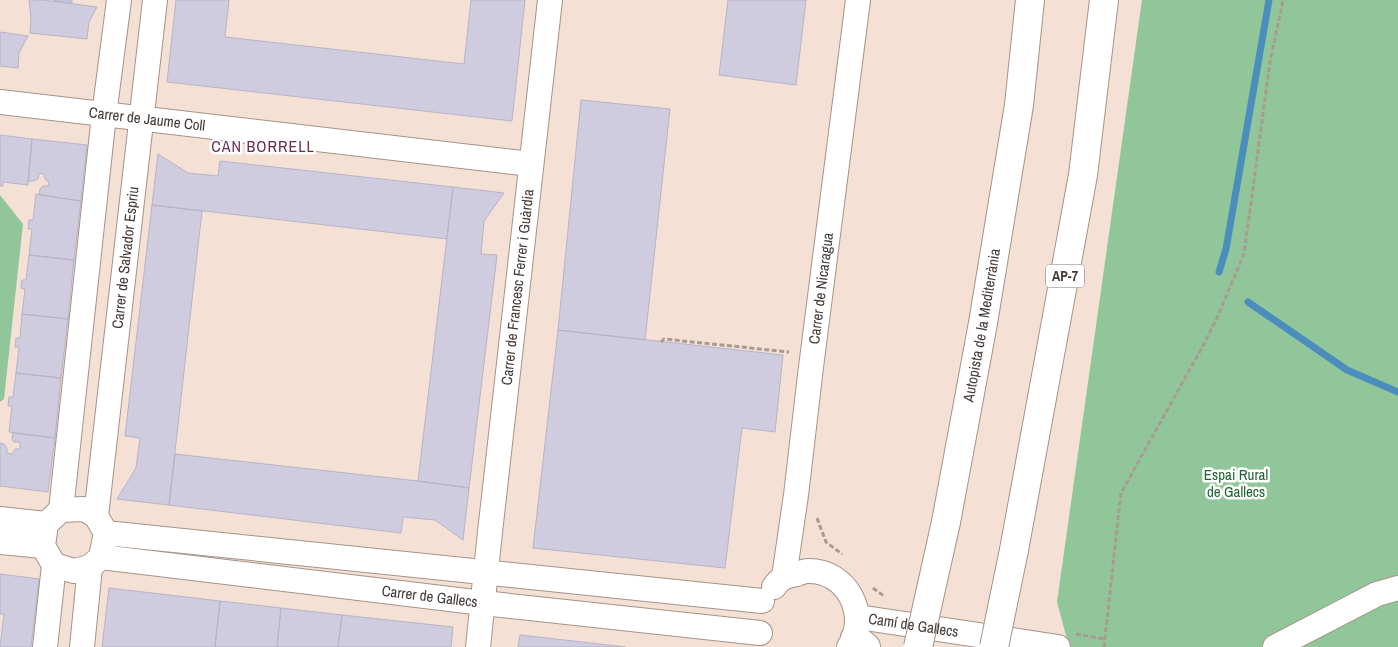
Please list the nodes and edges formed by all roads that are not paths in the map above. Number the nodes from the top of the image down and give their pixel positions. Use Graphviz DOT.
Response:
graph roads {
  1 [pos="119,0"];
  2 [pos="155,0"];
  3 [pos="550,0"];
  4 [pos="858,0"];
  5 [pos="1030,0"];
  6 [pos="1104,0"];
  7 [pos="0,102"];
  8 [pos="104,114"];
  9 [pos="141,119"];
  10 [pos="531,164"];
  11 [pos="0,519"];
  12 [pos="101,524"];
  13 [pos="51,536"];
  14 [pos="0,542"];
  15 [pos="96,562"];
  16 [pos="486,572"];
  17 [pos="784,577"];
  18 [pos="1398,588"];
  19 [pos="762,601"];
  20 [pos="483,603"];
  21 [pos="857,637"];
  22 [pos="763,640"];
  23 [pos="46,647"];
  24 [pos="82,647"];
  25 [pos="478,647"];
  26 [pos="918,647"];
  27 [pos="994,647"];
  28 [pos="1058,647"];
  29 [pos="1276,647"];
  1 -- 8 [label="street"];
  2 -- 9 [label="street, Carrer de Salvador Espriu"];
  3 -- 10 [label="street, Carrer de Francesc Ferrer i Guàrdia"];
  4 -- 17 [label="street, Carrer de Nicaragua"];
  5 -- 26 [label="highway, Autopista de la Mediterrània, bridge"];
  6 -- 27 [label="highway, AP-7, bridge"];
  7 -- 8 [label="street, Carrer de Jaume Coll"];
  8 -- 9 [label="street, Carrer de Jaume Coll"];
  8 -- 13 [label="street"];
  9 -- 10 [label="street, Carrer de Jaume Coll"];
  9 -- 12 [label="street, Carrer de Salvador Espriu"];
  10 -- 16 [label="street, Carrer de Francesc Ferrer i Guàrdia"];
  11 -- 13 [label="street"];
  12 -- 13 [label="street, Carrer de Gallecs"];
  12 -- 15 [label="street, Carrer de Salvador Espriu"];
  12 -- 16 [label="street, Carrer de Gallecs"];
  13 -- 14 [label="street"];
  13 -- 15 [label="street, Carrer de Gallecs"];
  13 -- 23 [label="street"];
  15 -- 20 [label="street, Carrer de Gallecs"];
  15 -- 24 [label="street"];
  16 -- 19 [label="street, Carrer de Gallecs"];
  16 -- 20 [label="street, Carrer de Francesc Ferrer i Guàrdia"];
  17 -- 19 [label="street"];
  17 -- 21 [label="street"];
  18 -- 29 [label="street"];
  19 -- 22 [label="street"];
  20 -- 22 [label="street, Carrer de Gallecs"];
  20 -- 25 [label="street"];
  21 -- 28 [label="street, Camí de Gallecs"];
}
